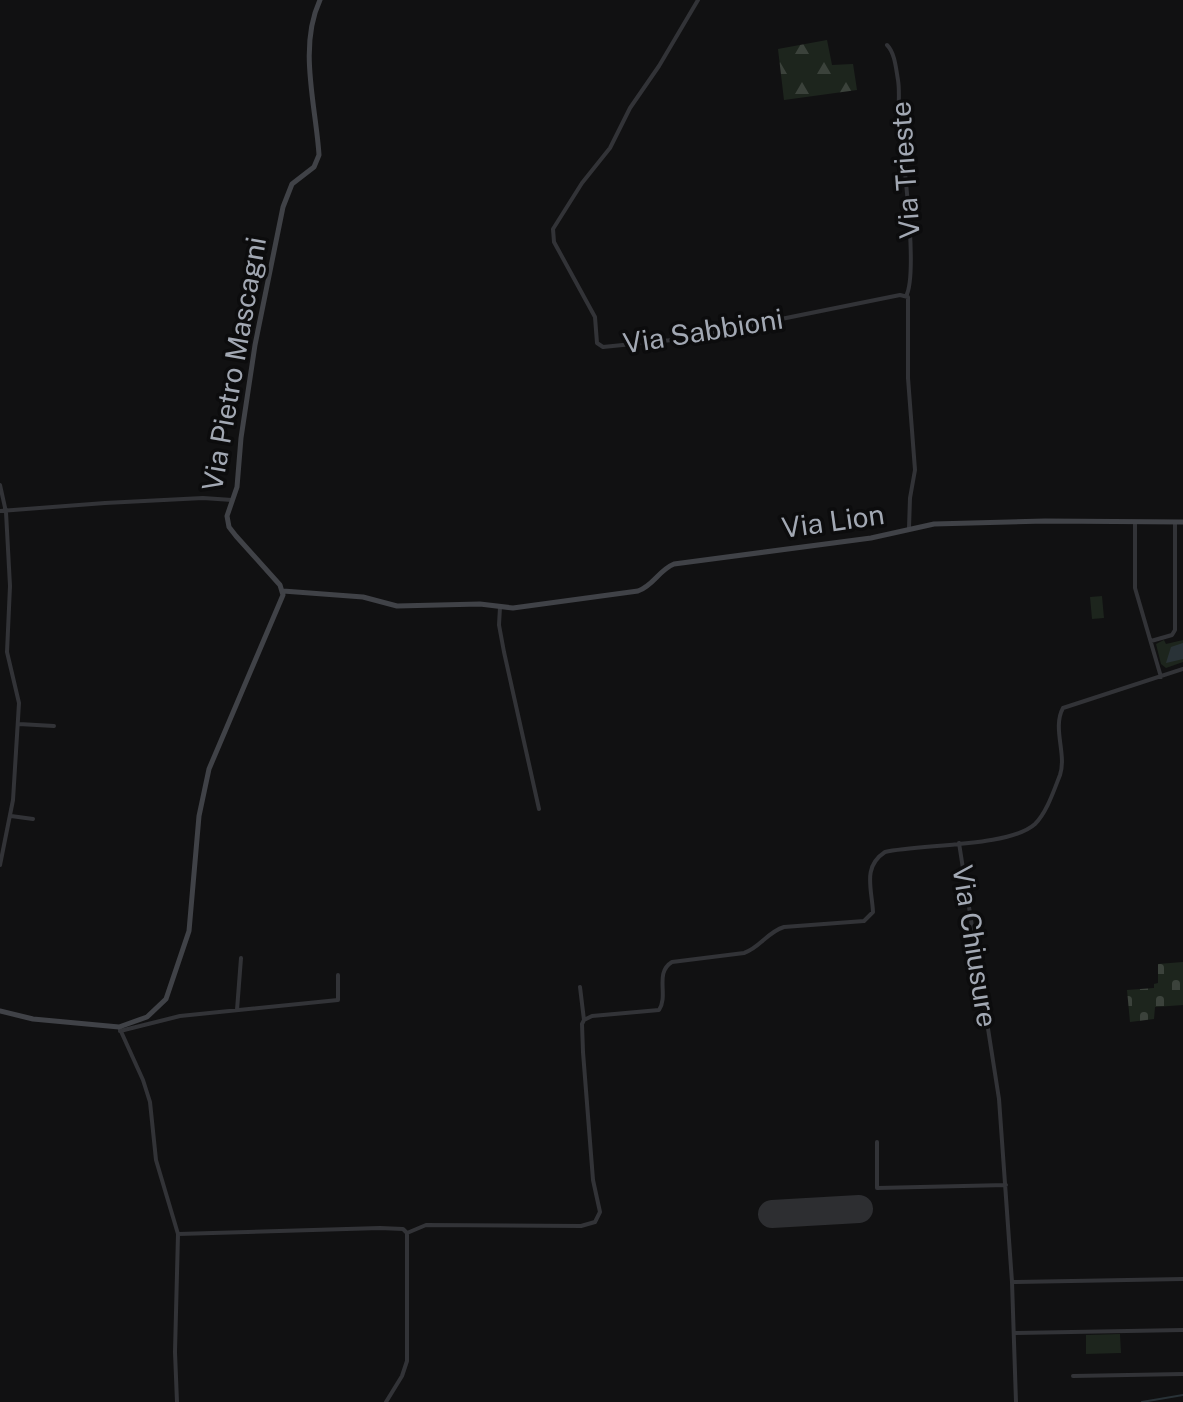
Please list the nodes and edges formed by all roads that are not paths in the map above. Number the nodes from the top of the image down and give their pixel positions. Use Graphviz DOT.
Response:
graph roads {
  1 [pos="320,0"];
  2 [pos="698,0"];
  3 [pos="887,45"];
  4 [pos="907,296"];
  5 [pos="0,485"];
  6 [pos="232,500"];
  7 [pos="3,511"];
  8 [pos="1135,522"];
  9 [pos="1175,522"];
  10 [pos="1183,522"];
  11 [pos="909,528"];
  12 [pos="283,591"];
  13 [pos="500,607"];
  14 [pos="1151,641"];
  15 [pos="3,644"];
  16 [pos="1183,669"];
  17 [pos="1161,677"];
  18 [pos="19,724"];
  19 [pos="54,726"];
  20 [pos="539,809"];
  21 [pos="11,816"];
  22 [pos="33,819"];
  23 [pos="959,843"];
  24 [pos="0,865"];
  25 [pos="241,958"];
  26 [pos="338,975"];
  27 [pos="580,987"];
  28 [pos="237,1010"];
  29 [pos="0,1011"];
  30 [pos="584,1020"];
  31 [pos="135,1026"];
  32 [pos="120,1029"];
  33 [pos="877,1142"];
  34 [pos="1006,1185"];
  35 [pos="407,1233"];
  36 [pos="178,1234"];
  37 [pos="1183,1279"];
  38 [pos="1012,1282"];
  39 [pos="1183,1330"];
  40 [pos="1014,1333"];
  41 [pos="1183,1374"];
  42 [pos="1073,1376"];
  43 [pos="177,1402"];
  44 [pos="386,1402"];
  45 [pos="1016,1402"];
  1 -- 6 [label="street, Via Pietro Mascagni"];
  2 -- 4 [label="street, Via Sabbioni"];
  3 -- 4 [label="street, Via Trieste"];
  4 -- 11 [label="street, Via Trieste"];
  5 -- 7 [label="street"];
  6 -- 7 [label="street"];
  6 -- 12 [label="street, Via Pietro Mascagni"];
  7 -- 15 [label="street"];
  8 -- 9 [label="street, Via Lion"];
  8 -- 11 [label="street, Via Lion"];
  8 -- 14 [label="street"];
  9 -- 10 [label="street, Via Lion"];
  9 -- 14 [label="street"];
  11 -- 13 [label="street, Via Lion"];
  12 -- 13 [label="street, Via Lion"];
  12 -- 31 [label="street"];
  13 -- 20 [label="street"];
  14 -- 17 [label="street"];
  15 -- 18 [label="street"];
  16 -- 17 [label="street, Via Chiusure"];
  17 -- 23 [label="street, Via Chiusure"];
  18 -- 19 [label="street"];
  18 -- 21 [label="street"];
  21 -- 22 [label="street"];
  21 -- 24 [label="street"];
  23 -- 30 [label="street"];
  23 -- 34 [label="street, Via Chiusure"];
  25 -- 28 [label="street"];
  26 -- 28 [label="street"];
  27 -- 30 [label="street"];
  28 -- 31 [label="street"];
  29 -- 32 [label="street"];
  30 -- 35 [label="street"];
  31 -- 32 [label="street"];
  32 -- 36 [label="street"];
  33 -- 34 [label="street"];
  34 -- 38 [label="street, Via Chiusure"];
  35 -- 36 [label="street"];
  35 -- 44 [label="street"];
  36 -- 43 [label="street"];
  37 -- 38 [label="street"];
  38 -- 40 [label="street, Via Chiusure"];
  39 -- 40 [label="street"];
  40 -- 45 [label="street, Via Chiusure"];
  41 -- 42 [label="street"];
}
